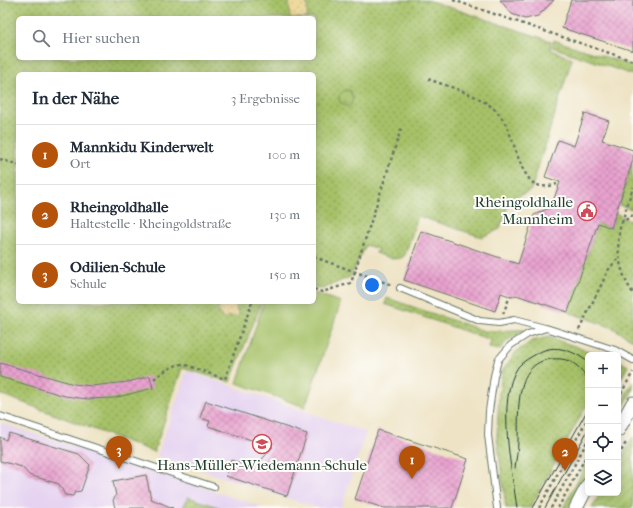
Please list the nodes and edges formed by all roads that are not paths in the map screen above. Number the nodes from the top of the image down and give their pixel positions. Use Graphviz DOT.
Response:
graph roads {
  1 [pos="400,288"];
  2 [pos="546,328"];
  3 [pos="633,360"];
  4 [pos="633,403"];
  5 [pos="0,416"];
  6 [pos="624,433"];
  7 [pos="214,487"];
  8 [pos="585,491"];
  9 [pos="497,508"];
  10 [pos="576,508"];
  1 -- 2 [label="lane"];
  2 -- 3 [label="lane"];
  2 -- 9 [label="lane"];
  4 -- 6 [label="street"];
  5 -- 7 [label="lane"];
  8 -- 10 [label="street"];
}
